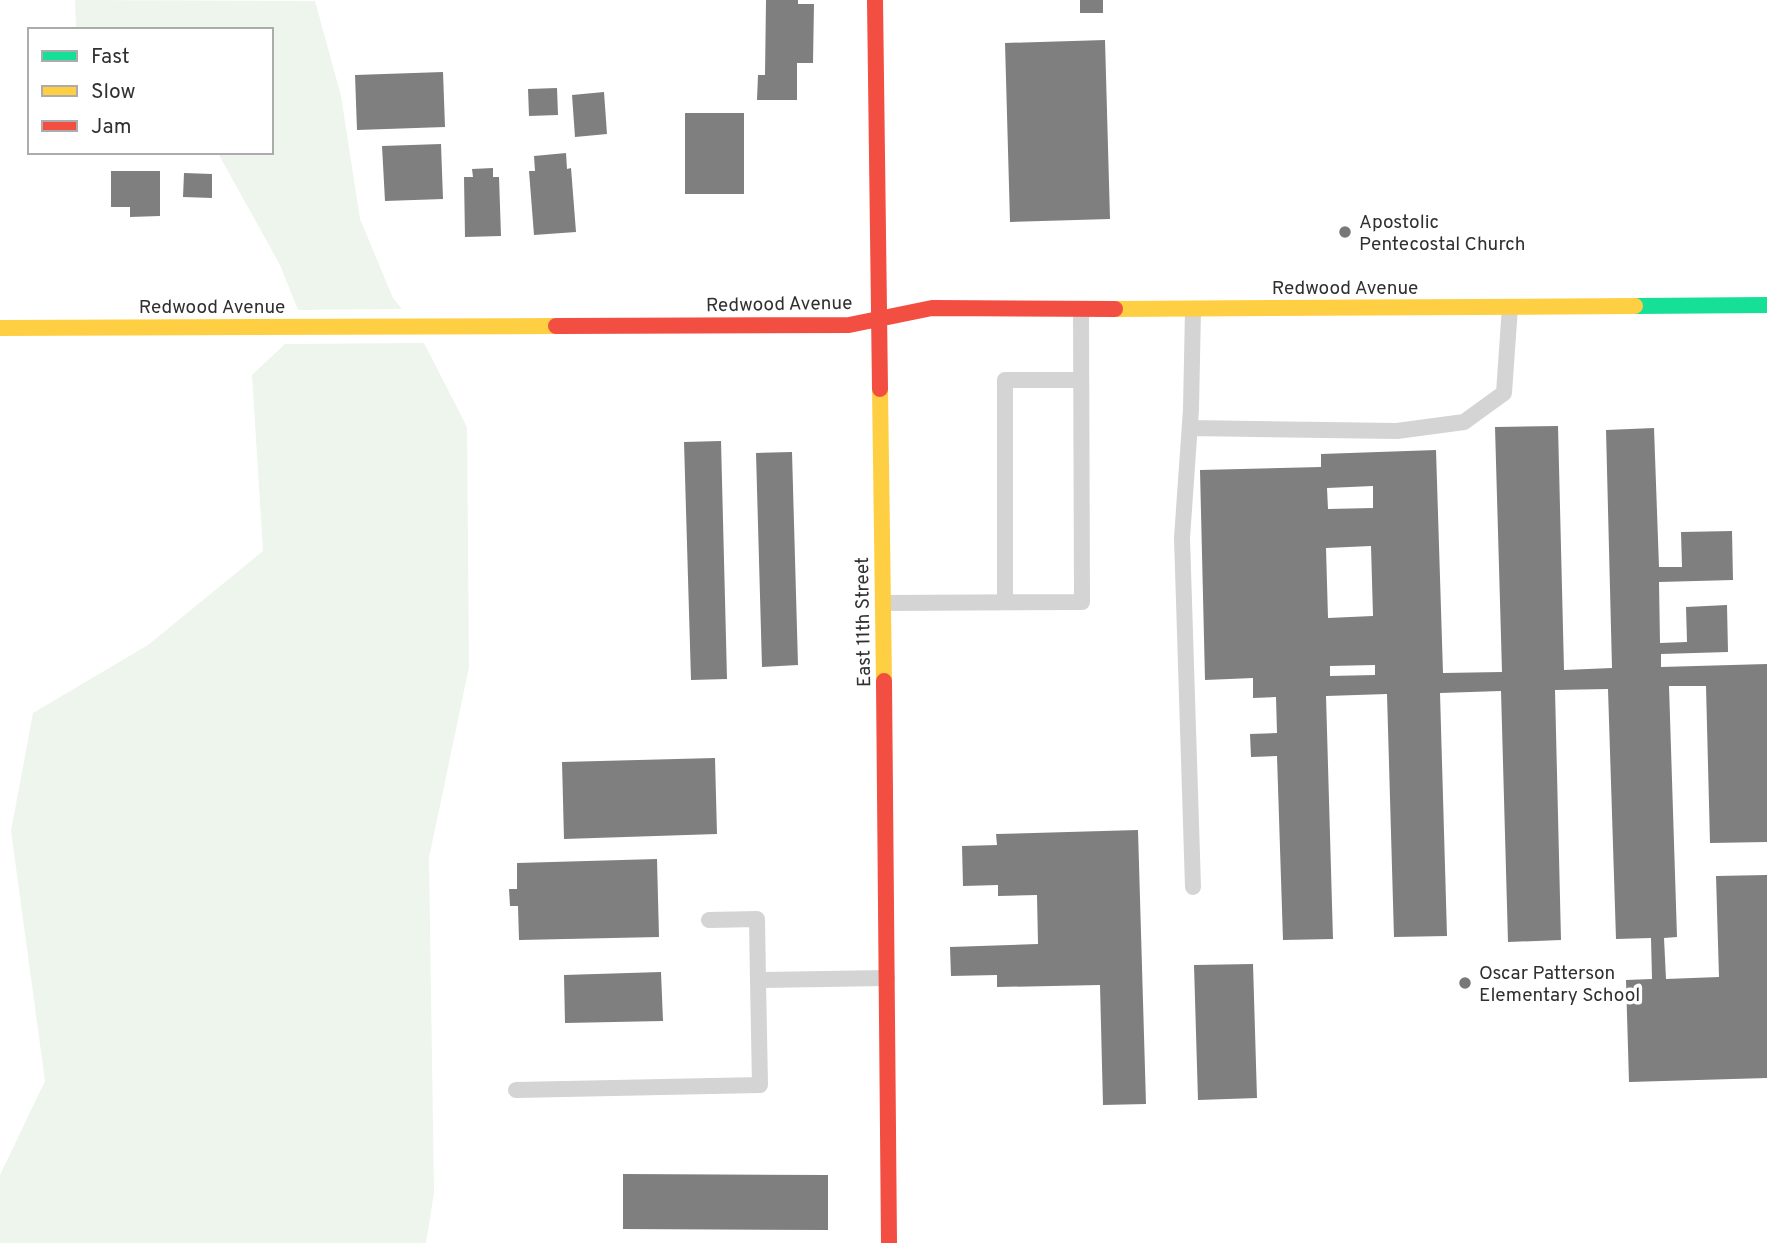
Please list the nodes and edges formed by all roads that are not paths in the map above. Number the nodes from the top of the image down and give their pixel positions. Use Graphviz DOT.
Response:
graph roads {
  1 [pos="875,0"];
  2 [pos="1767,305"];
  3 [pos="1510,307"];
  4 [pos="1081,309"];
  5 [pos="1193,309"];
  6 [pos="879,318"];
  7 [pos="0,328"];
  8 [pos="1081,380"];
  9 [pos="1190,428"];
  10 [pos="1005,602"];
  11 [pos="883,603"];
  12 [pos="1193,887"];
  13 [pos="709,920"];
  14 [pos="887,978"];
  15 [pos="758,979"];
  16 [pos="516,1090"];
  17 [pos="889,1243"];
  1 -- 6 [label="street, East 11th Street"];
  2 -- 3 [label="street, Redwood Avenue"];
  3 -- 5 [label="street, Redwood Avenue"];
  3 -- 9 [label="lane"];
  4 -- 5 [label="street, Redwood Avenue"];
  4 -- 6 [label="street, Redwood Avenue"];
  4 -- 8 [label="lane"];
  5 -- 9 [label="lane"];
  6 -- 7 [label="street, Redwood Avenue"];
  6 -- 11 [label="street, East 11th Street"];
  8 -- 10 [label="lane"];
  8 -- 10 [label="lane"];
  9 -- 12 [label="lane"];
  10 -- 11 [label="lane"];
  11 -- 14 [label="street, East 11th Street"];
  13 -- 15 [label="lane"];
  14 -- 15 [label="lane"];
  14 -- 17 [label="street, East 11th Street"];
  15 -- 16 [label="lane"];
}
